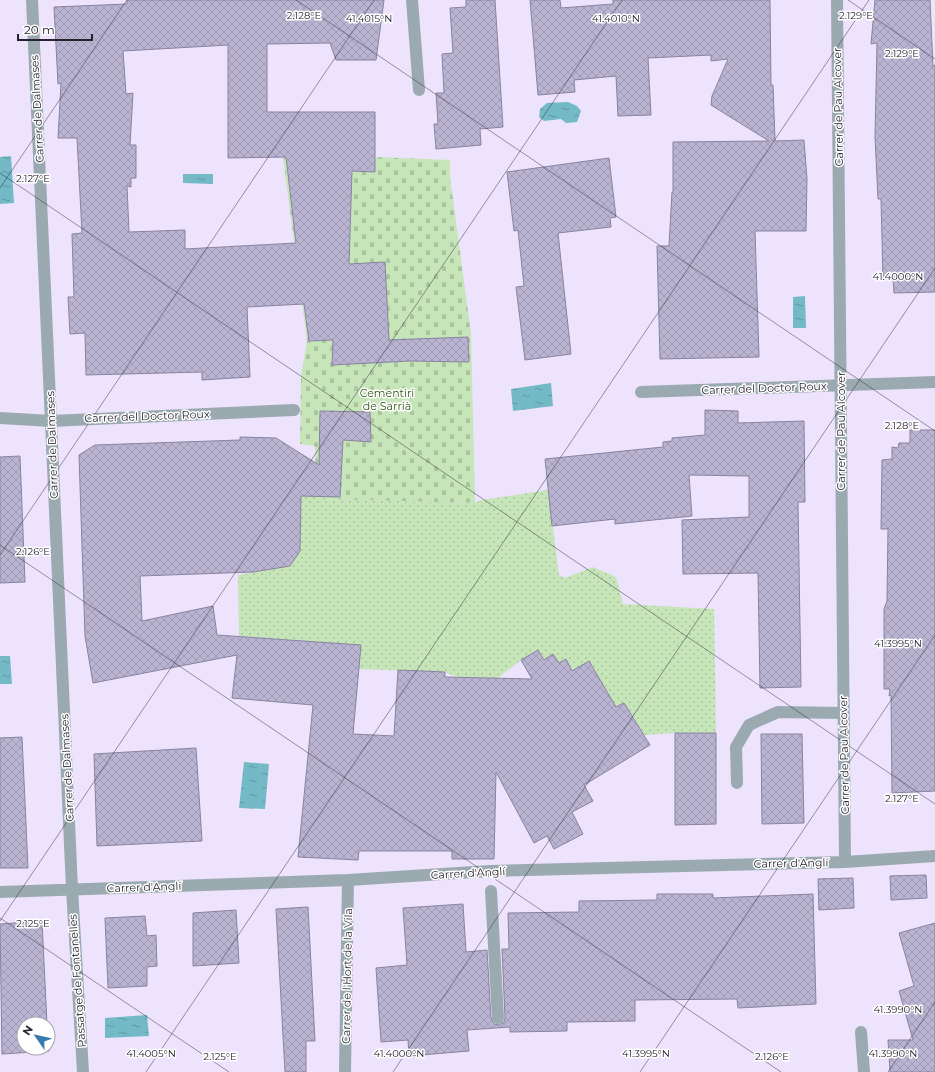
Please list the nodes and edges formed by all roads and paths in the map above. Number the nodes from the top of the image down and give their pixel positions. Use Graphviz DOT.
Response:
graph roads {
  1 [pos="32,0"];
  2 [pos="412,0"];
  3 [pos="837,0"];
  4 [pos="419,90"];
  5 [pos="935,382"];
  6 [pos="841,385"];
  7 [pos="641,392"];
  8 [pos="294,410"];
  9 [pos="0,418"];
  10 [pos="51,421"];
  11 [pos="843,713"];
  12 [pos="736,783"];
  13 [pos="935,856"];
  14 [pos="845,862"];
  15 [pos="348,880"];
  16 [pos="72,889"];
  17 [pos="491,890"];
  18 [pos="0,892"];
  19 [pos="498,1018"];
  20 [pos="861,1032"];
  21 [pos="83,1072"];
  22 [pos="345,1072"];
  23 [pos="864,1072"];
  1 -- 10 [label="street, Carrer de Dalmases"];
  2 -- 4 [label="street"];
  3 -- 6 [label="street, Carrer de Pau Alcover"];
  5 -- 6 [label="street, Carrer del Doctor Roux"];
  6 -- 7 [label="street, Carrer del Doctor Roux"];
  6 -- 11 [label="street, Carrer de Pau Alcover"];
  8 -- 10 [label="street, Carrer del Doctor Roux"];
  9 -- 10 [label="street, Carrer del Doctor Roux"];
  10 -- 16 [label="street, Carrer de Dalmases"];
  11 -- 12 [label="street"];
  11 -- 14 [label="street, Carrer de Pau Alcover"];
  13 -- 14 [label="street, Carrer d'Anglí"];
  14 -- 15 [label="street, Carrer d'Anglí"];
  15 -- 16 [label="street, Carrer d'Anglí"];
  15 -- 22 [label="street, Carrer de l'Hort de la Vila"];
  16 -- 18 [label="street, Carrer d'Anglí"];
  16 -- 21 [label="street, Passatge de Fontanelles"];
  17 -- 19 [label="street"];
  20 -- 23 [label="street"];
}
